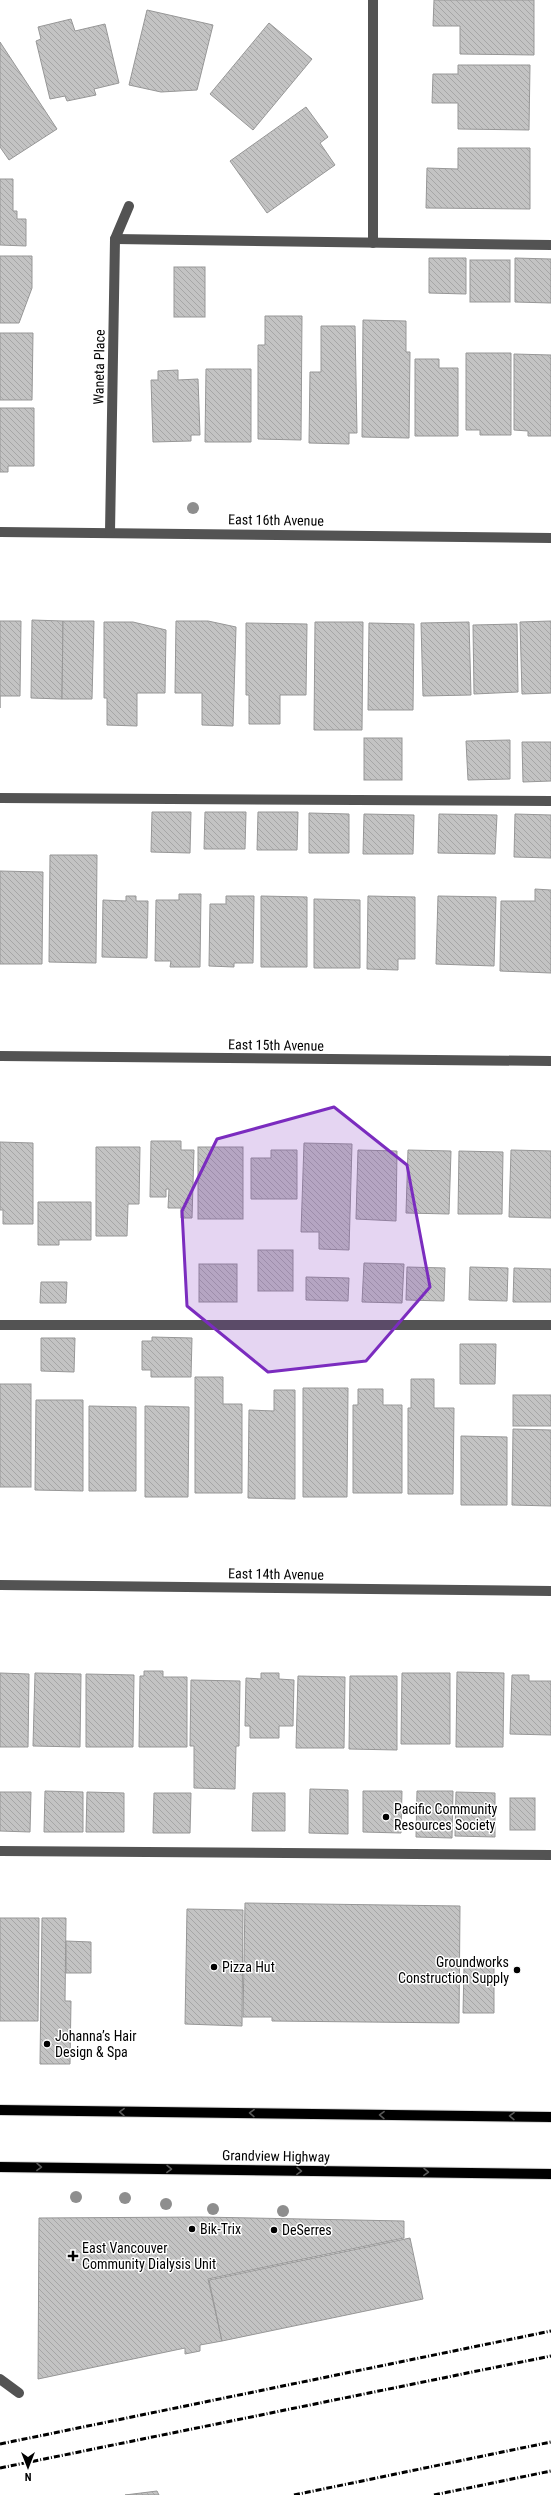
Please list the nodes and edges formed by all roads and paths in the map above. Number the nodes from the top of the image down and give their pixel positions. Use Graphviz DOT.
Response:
graph roads {
  1 [pos="374,0"];
  2 [pos="129,206"];
  3 [pos="115,239"];
  4 [pos="373,243"];
  5 [pos="551,244"];
  6 [pos="0,532"];
  7 [pos="110,532"];
  8 [pos="551,538"];
  9 [pos="0,798"];
  10 [pos="551,801"];
  11 [pos="0,1056"];
  12 [pos="551,1061"];
  13 [pos="0,1325"];
  14 [pos="551,1326"];
  15 [pos="0,1585"];
  16 [pos="551,1591"];
  17 [pos="0,1851"];
  18 [pos="551,1855"];
  19 [pos="0,2110"];
  20 [pos="551,2117"];
  21 [pos="0,2167"];
  22 [pos="551,2174"];
  23 [pos="0,2379"];
  24 [pos="19,2393"];
  1 -- 4 [label="street"];
  2 -- 3 [label="street, Waneta Place"];
  3 -- 4 [label="street"];
  3 -- 7 [label="street, Waneta Place"];
  4 -- 5 [label="street"];
  6 -- 7 [label="street, East 16th Avenue"];
  7 -- 8 [label="street, East 16th Avenue"];
  9 -- 10 [label="street"];
  11 -- 12 [label="street, East 15th Avenue"];
  13 -- 14 [label="street"];
  15 -- 16 [label="street, East 14th Avenue"];
  17 -- 18 [label="street"];
  20 -- 19 [label="main road, one-way"];
  21 -- 22 [label="main road, Grandview Highway, one-way"];
  23 -- 24 [label="street"];
}
